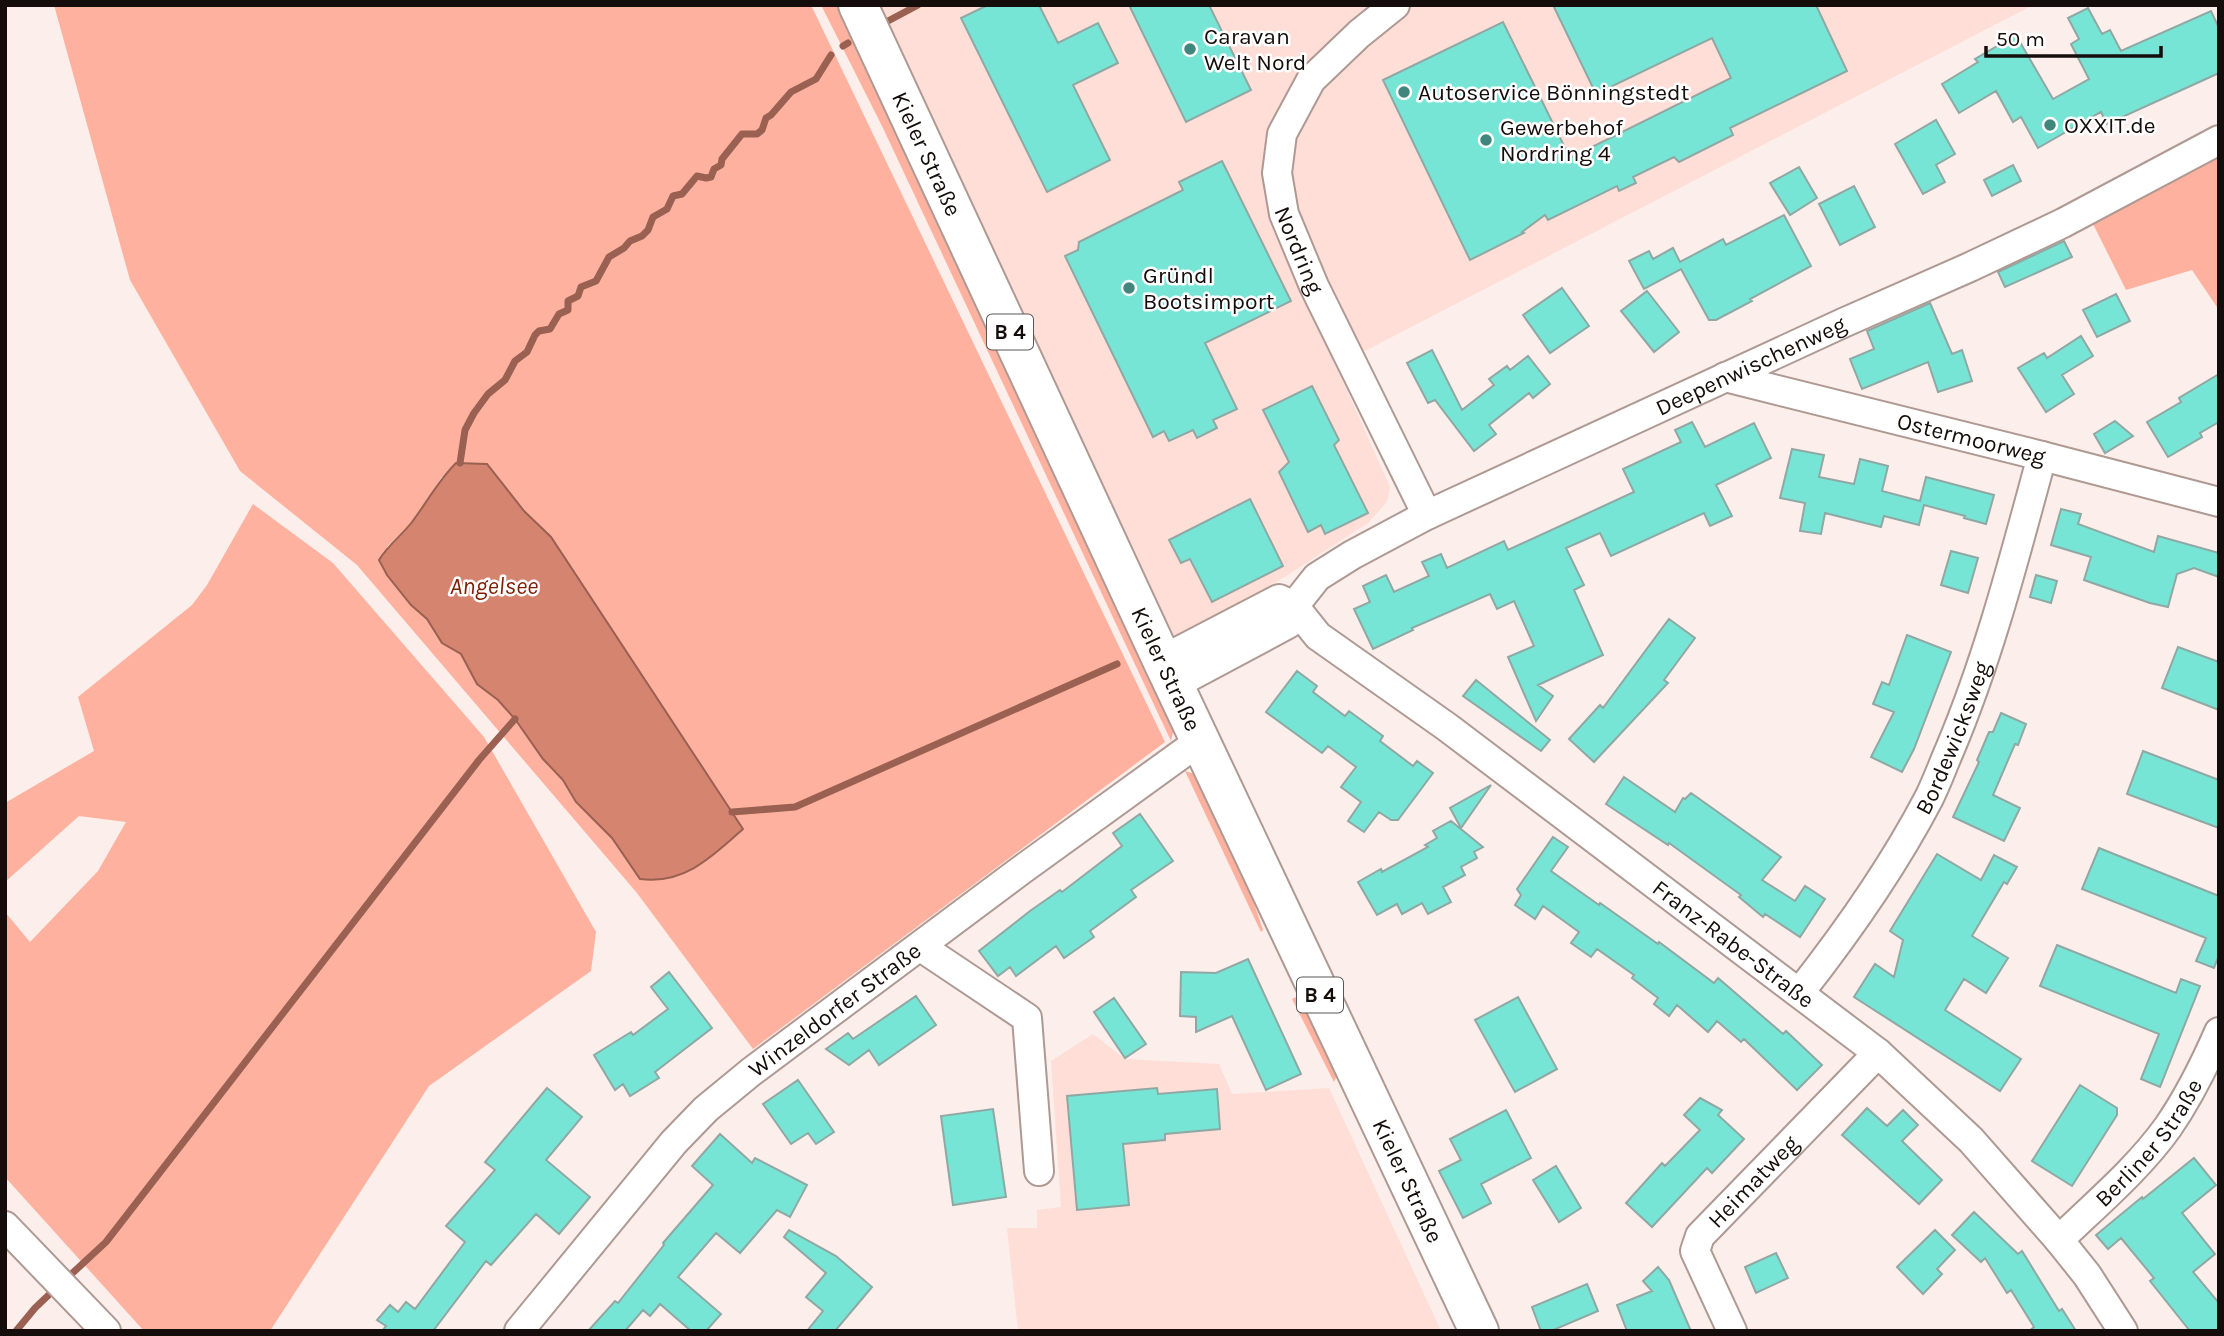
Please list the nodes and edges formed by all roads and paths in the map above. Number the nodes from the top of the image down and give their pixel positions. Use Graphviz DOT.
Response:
graph roads {
  1 [pos="858,5"];
  2 [pos="1395,5"];
  3 [pos="2219,140"];
  4 [pos="1725,377"];
  5 [pos="2042,456"];
  6 [pos="2219,502"];
  7 [pos="1427,515"];
  8 [pos="1294,606"];
  9 [pos="1168,673"];
  10 [pos="1200,740"];
  11 [pos="921,947"];
  12 [pos="1800,992"];
  13 [pos="2219,1032"];
  14 [pos="1878,1053"];
  15 [pos="1039,1171"];
  16 [pos="5,1226"];
  17 [pos="2059,1240"];
  18 [pos="106,1331"];
  19 [pos="519,1331"];
  20 [pos="1479,1331"];
  21 [pos="1732,1331"];
  22 [pos="2123,1331"];
  1 -- 9 [label="main road, Kieler Straße / B 4"];
  2 -- 7 [label="street, Nordring"];
  3 -- 4 [label="street, Deepenwischenweg"];
  4 -- 5 [label="street, Ostermoorweg"];
  4 -- 7 [label="street, Deepenwischenweg"];
  5 -- 6 [label="street, Ostermoorweg"];
  5 -- 12 [label="street, Bordewicksweg"];
  7 -- 8 [label="street, Deepenwischenweg"];
  8 -- 9 [label="street, Deepenwischenweg"];
  8 -- 12 [label="street, Franz-Rabe-Straße"];
  9 -- 10 [label="main road, Kieler Straße / B 4"];
  10 -- 11 [label="street, Winzeldorfer Straße"];
  10 -- 20 [label="main road, Kieler Straße / B 4"];
  11 -- 15 [label="street"];
  11 -- 19 [label="street, Winzeldorfer Straße"];
  12 -- 14 [label="street, Franz-Rabe-Straße"];
  13 -- 17 [label="street, Berliner Straße"];
  14 -- 17 [label="street, Franz-Rabe-Straße"];
  14 -- 21 [label="street, Heimatweg"];
  16 -- 18 [label="street"];
  17 -- 22 [label="street, Franz-Rabe-Straße"];
}
